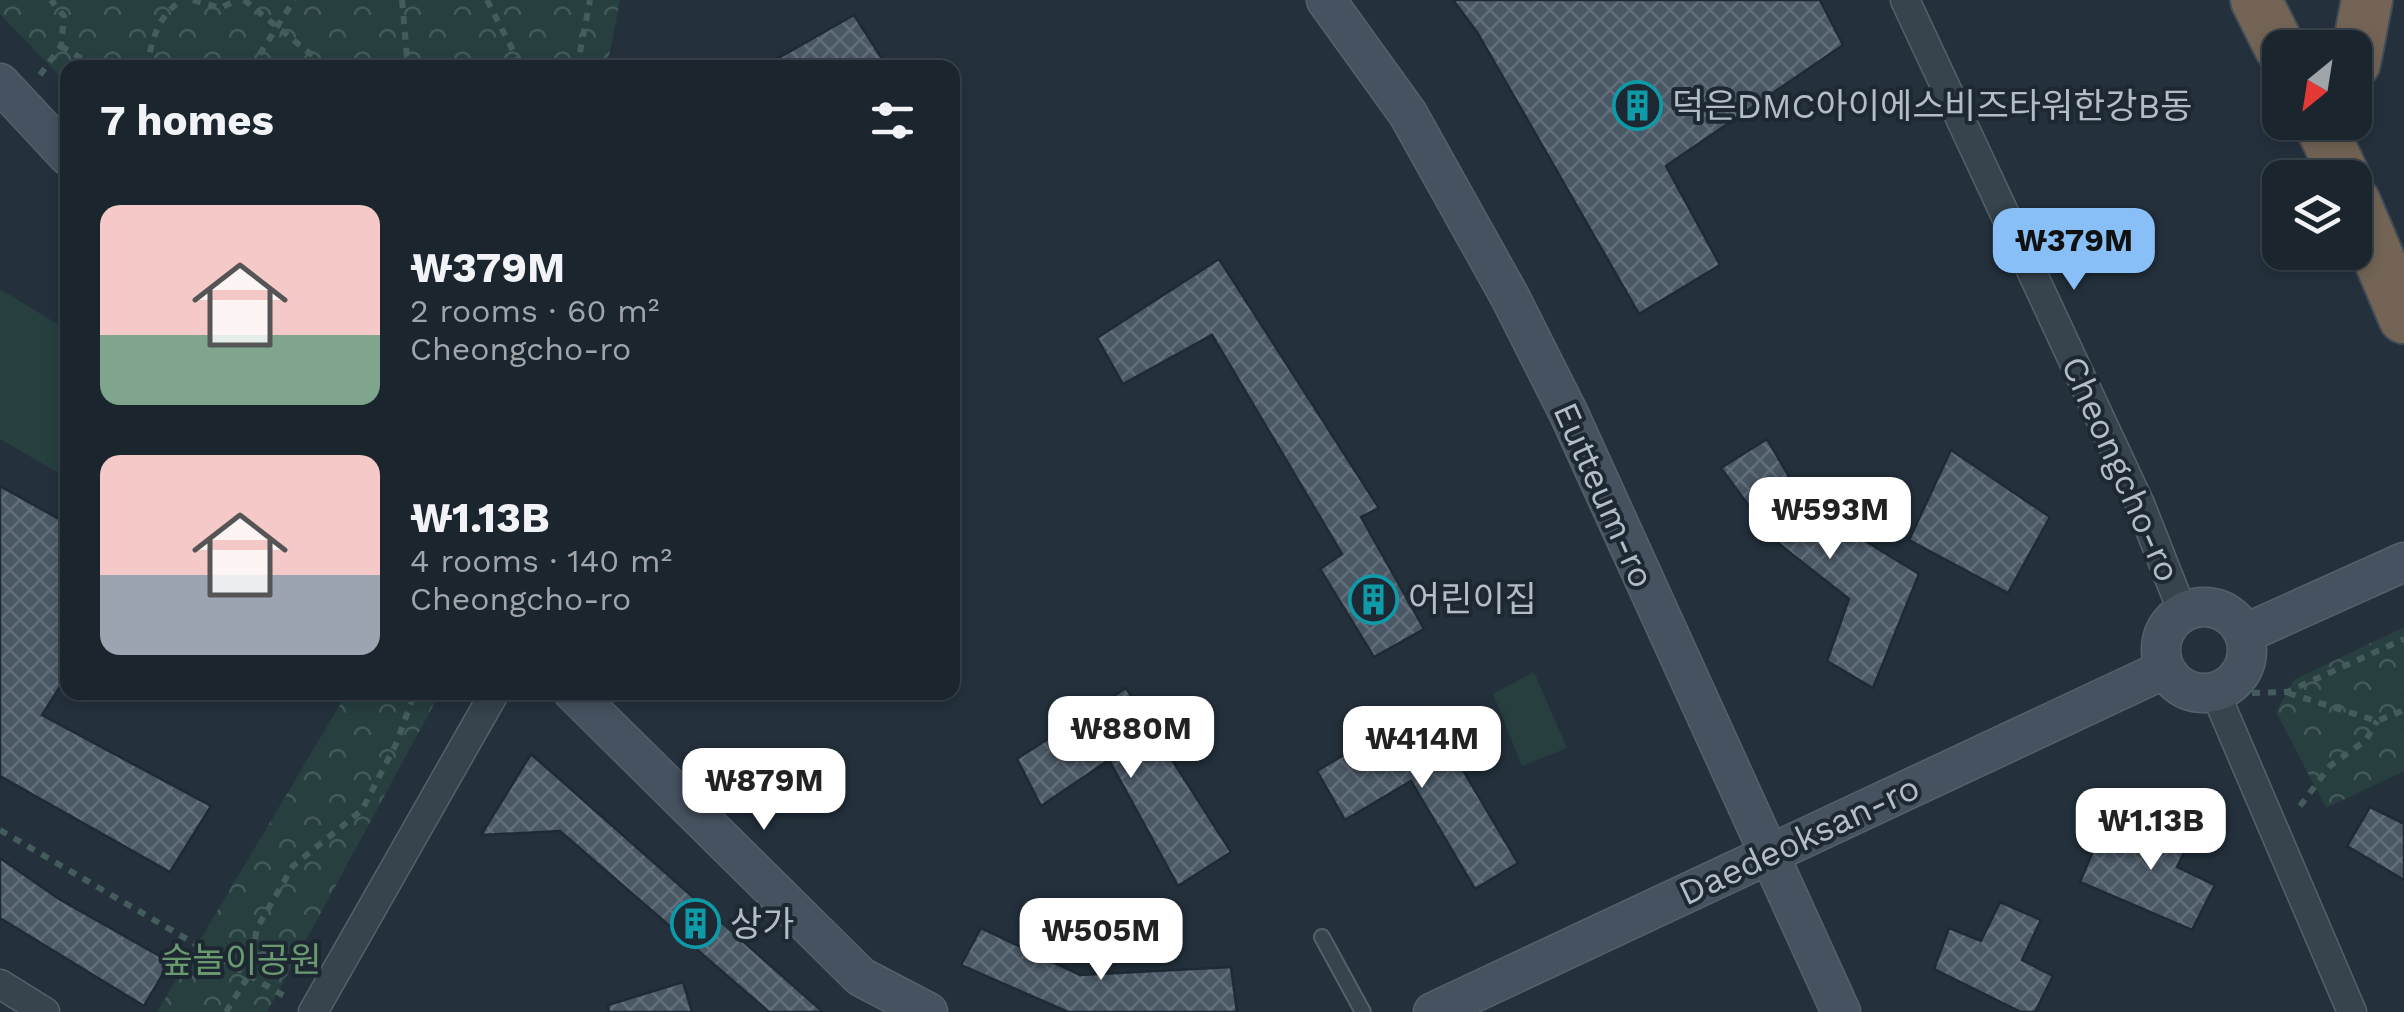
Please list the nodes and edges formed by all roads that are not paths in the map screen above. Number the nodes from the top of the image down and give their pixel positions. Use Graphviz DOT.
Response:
graph roads {
  1 [pos="1326,0"];
  2 [pos="1905,0"];
  3 [pos="2256,0"];
  4 [pos="2367,0"];
  5 [pos="2271,30"];
  6 [pos="2361,30"];
  7 [pos="0,83"];
  8 [pos="60,147"];
  9 [pos="2372,242"];
  10 [pos="2404,318"];
  11 [pos="2404,562"];
  12 [pos="2183,613"];
  13 [pos="2244,634"];
  14 [pos="2166,669"];
  15 [pos="2234,693"];
  16 [pos="490,700"];
  17 [pos="581,700"];
  18 [pos="1771,854"];
  19 [pos="1322,936"];
  20 [pos="1,987"];
  21 [pos="45,1012"];
  22 [pos="313,1012"];
  23 [pos="928,1012"];
  24 [pos="1362,1012"];
  25 [pos="1433,1012"];
  26 [pos="1841,1012"];
  27 [pos="2352,1012"];
  1 -- 18 [label="street, Eutteum-ro"];
  2 -- 12 [label="street, Cheongcho-ro"];
  3 -- 5 [label="highway"];
  4 -- 6 [label="highway"];
  7 -- 8 [label="street"];
  9 -- 10 [label="highway"];
  11 -- 13 [label="street"];
  12 -- 13 [label="street"];
  12 -- 14 [label="street"];
  13 -- 15 [label="street"];
  14 -- 15 [label="street"];
  14 -- 18 [label="street, Daedeoksan-ro"];
  15 -- 27 [label="street"];
  16 -- 22 [label="street"];
  17 -- 23 [label="street"];
  18 -- 25 [label="street, Daedeoksan-ro"];
  18 -- 26 [label="street, Eutteum-ro"];
  19 -- 24 [label="lane"];
  20 -- 21 [label="street"];
}
